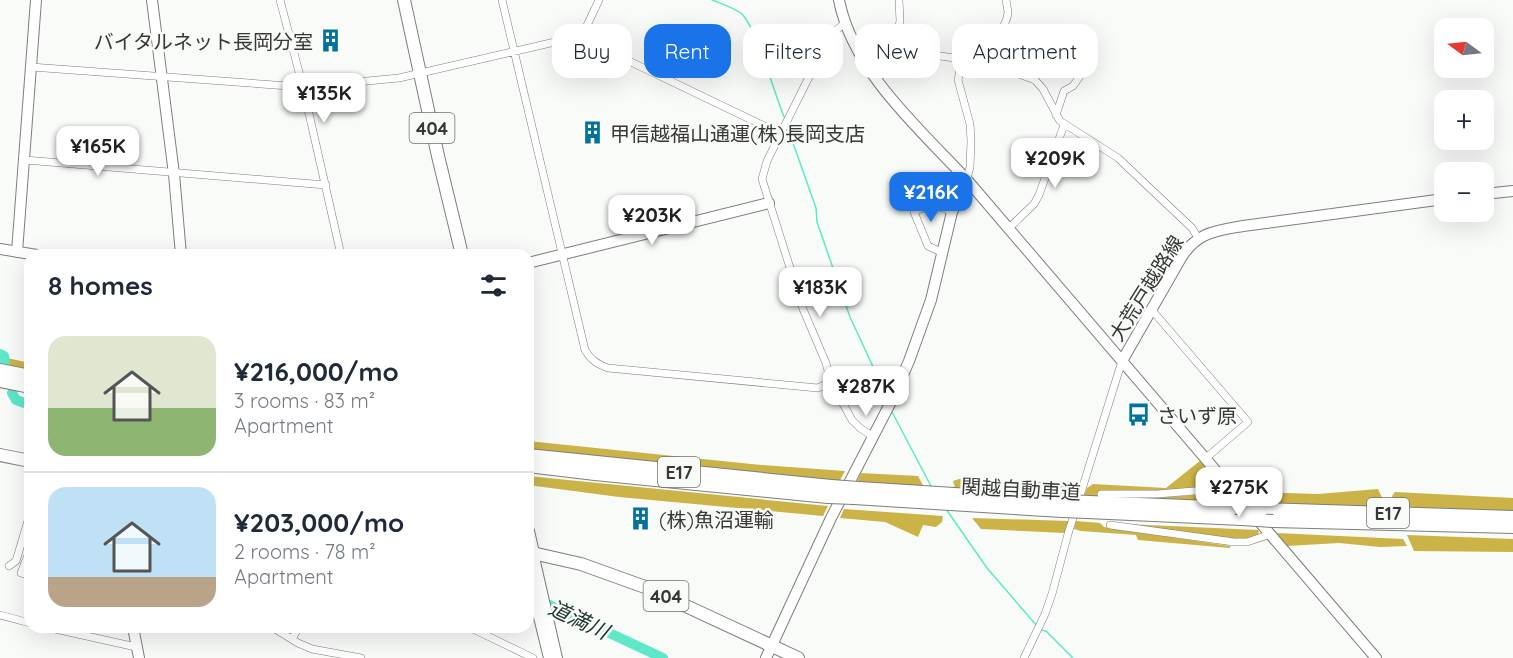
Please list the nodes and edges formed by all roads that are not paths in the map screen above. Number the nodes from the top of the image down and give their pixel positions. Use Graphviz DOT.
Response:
graph roads {
  1 [pos="36,0"];
  2 [pos="152,0"];
  3 [pos="280,0"];
  4 [pos="396,0"];
  5 [pos="404,0"];
  6 [pos="502,0"];
  7 [pos="599,0"];
  8 [pos="839,0"];
  9 [pos="899,0"];
  10 [pos="1006,0"];
  11 [pos="845,23"];
  12 [pos="587,24"];
  13 [pos="1005,24"];
  14 [pos="552,43"];
  15 [pos="515,52"];
  16 [pos="952,58"];
  17 [pos="632,63"];
  18 [pos="31,67"];
  19 [pos="417,74"];
  20 [pos="163,78"];
  21 [pos="958,78"];
  22 [pos="1032,78"];
  23 [pos="1079,78"];
  24 [pos="303,87"];
  25 [pos="1056,115"];
  26 [pos="1064,125"];
  27 [pos="781,134"];
  28 [pos="24,160"];
  29 [pos="174,174"];
  30 [pos="968,180"];
  31 [pos="326,184"];
  32 [pos="1513,191"];
  33 [pos="1494,193"];
  34 [pos="1434,200"];
  35 [pos="769,203"];
  36 [pos="952,212"];
  37 [pos="1009,228"];
  38 [pos="1198,238"];
  39 [pos="0,249"];
  40 [pos="180,249"];
  41 [pos="340,249"];
  42 [pos="452,249"];
  43 [pos="461,249"];
  44 [pos="17,252"];
  45 [pos="941,252"];
  46 [pos="24,253"];
  47 [pos="563,254"];
  48 [pos="534,261"];
  49 [pos="1151,309"];
  50 [pos="1122,361"];
  51 [pos="0,370"];
  52 [pos="24,375"];
  53 [pos="0,381"];
  54 [pos="831,382"];
  55 [pos="24,386"];
  56 [pos="872,436"];
  57 [pos="0,455"];
  58 [pos="1206,458"];
  59 [pos="24,460"];
  60 [pos="534,463"];
  61 [pos="1232,488"];
  62 [pos="1101,494"];
  63 [pos="1238,514"];
  64 [pos="1513,517"];
  65 [pos="1110,525"];
  66 [pos="1513,527"];
  67 [pos="24,534"];
  68 [pos="1271,534"];
  69 [pos="534,554"];
  70 [pos="9,566"];
  71 [pos="534,571"];
  72 [pos="534,598"];
  73 [pos="0,615"];
  74 [pos="24,621"];
  75 [pos="68,633"];
  76 [pos="134,633"];
  77 [pos="282,633"];
  78 [pos="295,633"];
  79 [pos="481,633"];
  80 [pos="292,639"];
  81 [pos="772,645"];
  82 [pos="138,652"];
  83 [pos="326,655"];
  84 [pos="548,657"];
  85 [pos="361,658"];
  86 [pos="533,658"];
  87 [pos="766,658"];
  88 [pos="798,658"];
  89 [pos="1024,658"];
  90 [pos="1376,658"];
  1 -- 18 [label="street"];
  2 -- 20 [label="street"];
  3 -- 24 [label="street"];
  4 -- 19 [label="highway, 404"];
  5 -- 19 [label="highway, 404"];
  6 -- 15 [label="street"];
  7 -- 12 [label="street"];
  8 -- 11 [label="street"];
  9 -- 16 [label="street"];
  10 -- 13 [label="street"];
  11 -- 27 [label="street"];
  11 -- 30 [label="street"];
  14 -- 15 [label="street"];
  15 -- 19 [label="street"];
  15 -- 47 [label="street"];
  17 -- 27 [label="street"];
  18 -- 20 [label="street"];
  18 -- 28 [label="street"];
  19 -- 24 [label="street"];
  19 -- 42 [label="highway, 404"];
  19 -- 43 [label="highway, 404"];
  20 -- 24 [label="street"];
  20 -- 29 [label="street"];
  21 -- 30 [label="street"];
  22 -- 25 [label="street"];
  23 -- 25 [label="street"];
  24 -- 31 [label="street"];
  25 -- 26 [label="street"];
  26 -- 37 [label="street"];
  26 -- 38 [label="street"];
  27 -- 35 [label="street"];
  28 -- 29 [label="street"];
  28 -- 44 [label="street"];
  29 -- 31 [label="street"];
  29 -- 40 [label="street"];
  30 -- 36 [label="street"];
  30 -- 37 [label="street"];
  31 -- 41 [label="street"];
  32 -- 33 [label="street"];
  34 -- 38 [label="street, 大荒戸越路線"];
  35 -- 47 [label="street"];
  35 -- 54 [label="street"];
  36 -- 45 [label="street"];
  36 -- 45 [label="street"];
  37 -- 50 [label="street"];
  38 -- 49 [label="street, 大荒戸越路線"];
  39 -- 44 [label="street"];
  44 -- 46 [label="street"];
  45 -- 56 [label="street"];
  47 -- 48 [label="street"];
  47 -- 54 [label="street"];
  49 -- 50 [label="street, 大荒戸越路線"];
  49 -- 58 [label="street"];
  50 -- 58 [label="street, 大荒戸越路線"];
  50 -- 89 [label="street"];
  51 -- 52 [label="highway"];
  53 -- 55 [label="highway"];
  54 -- 56 [label="street"];
  56 -- 81 [label="street"];
  57 -- 59 [label="highway"];
  58 -- 61 [label="street, 大荒戸越路線"];
  60 -- 63 [label="highway, 関越自動車道 / E17, bridge"];
  61 -- 62 [label="street"];
  61 -- 68 [label="street, 大荒戸越路線"];
  63 -- 64 [label="highway, 関越自動車道 / E17, bridge"];
  63 -- 66 [label="highway, 関越自動車道 / E17, bridge"];
  65 -- 68 [label="street"];
  67 -- 70 [label="street"];
  68 -- 90 [label="street, 大荒戸越路線"];
  69 -- 81 [label="highway, 404"];
  71 -- 84 [label="street"];
  72 -- 84 [label="street"];
  73 -- 74 [label="street"];
  75 -- 82 [label="street"];
  76 -- 82 [label="street"];
  77 -- 80 [label="street"];
  78 -- 80 [label="street"];
  79 -- 86 [label="street"];
  80 -- 83 [label="street"];
  81 -- 87 [label="street"];
  81 -- 88 [label="highway, 404"];
  83 -- 85 [label="street"];
}
